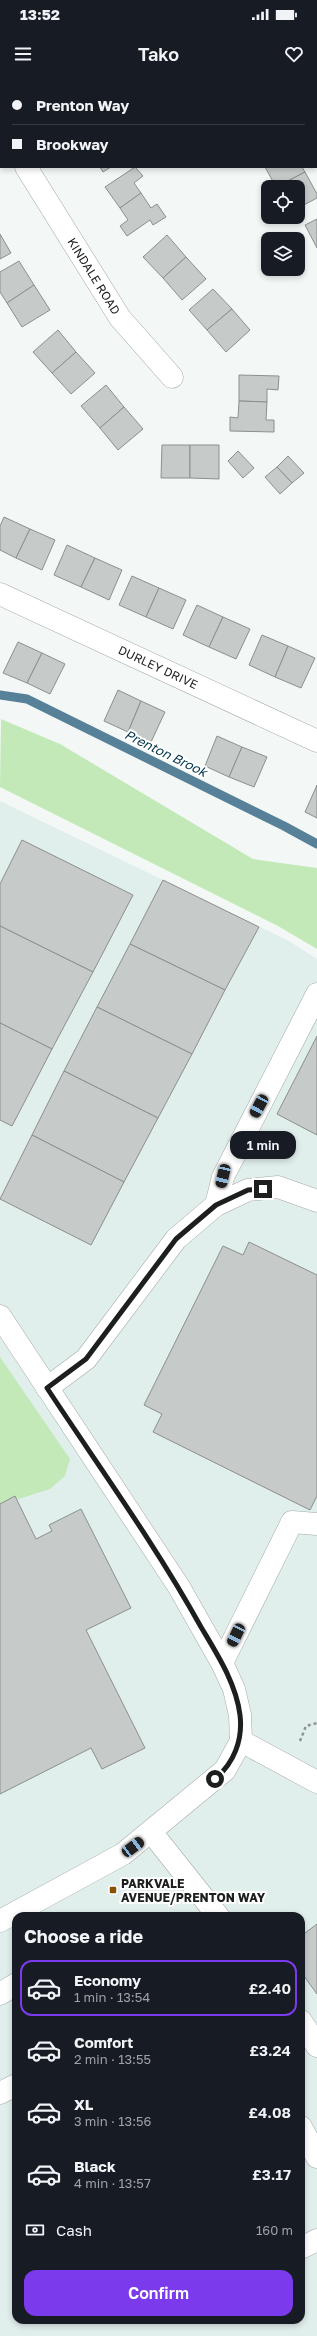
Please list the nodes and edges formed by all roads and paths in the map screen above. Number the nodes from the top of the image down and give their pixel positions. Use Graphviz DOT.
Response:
graph roads {
  1 [pos="27,168"];
  2 [pos="172,376"];
  3 [pos="0,594"];
  4 [pos="317,741"];
  5 [pos="317,994"];
  6 [pos="317,1201"];
  7 [pos="216,1205"];
  8 [pos="0,1316"];
  9 [pos="47,1388"];
  10 [pos="317,1524"];
  11 [pos="222,1663"];
  12 [pos="240,1741"];
  13 [pos="315,1777"];
  14 [pos="152,1833"];
  15 [pos="17,1912"];
  16 [pos="215,1912"];
  17 [pos="12,1914"];
  18 [pos="0,1921"];
  19 [pos="12,1986"];
  20 [pos="0,1994"];
  21 [pos="305,2027"];
  22 [pos="317,2046"];
  23 [pos="12,2087"];
  24 [pos="0,2094"];
  25 [pos="305,2134"];
  26 [pos="317,2157"];
  27 [pos="317,2240"];
  28 [pos="305,2246"];
  1 -- 2 [label="street, KINDALE ROAD"];
  3 -- 4 [label="street, DURLEY DRIVE"];
  5 -- 7 [label="street"];
  6 -- 7 [label="street"];
  7 -- 9 [label="street"];
  8 -- 9 [label="street"];
  9 -- 11 [label="street"];
  10 -- 11 [label="street"];
  11 -- 12 [label="street"];
  12 -- 13 [label="street"];
  12 -- 14 [label="street"];
  14 -- 15 [label="street"];
  14 -- 16 [label="street"];
  17 -- 18 [label="street"];
  19 -- 20 [label="street"];
  21 -- 22 [label="street"];
  23 -- 24 [label="street"];
  25 -- 26 [label="street"];
  27 -- 28 [label="street"];
}
